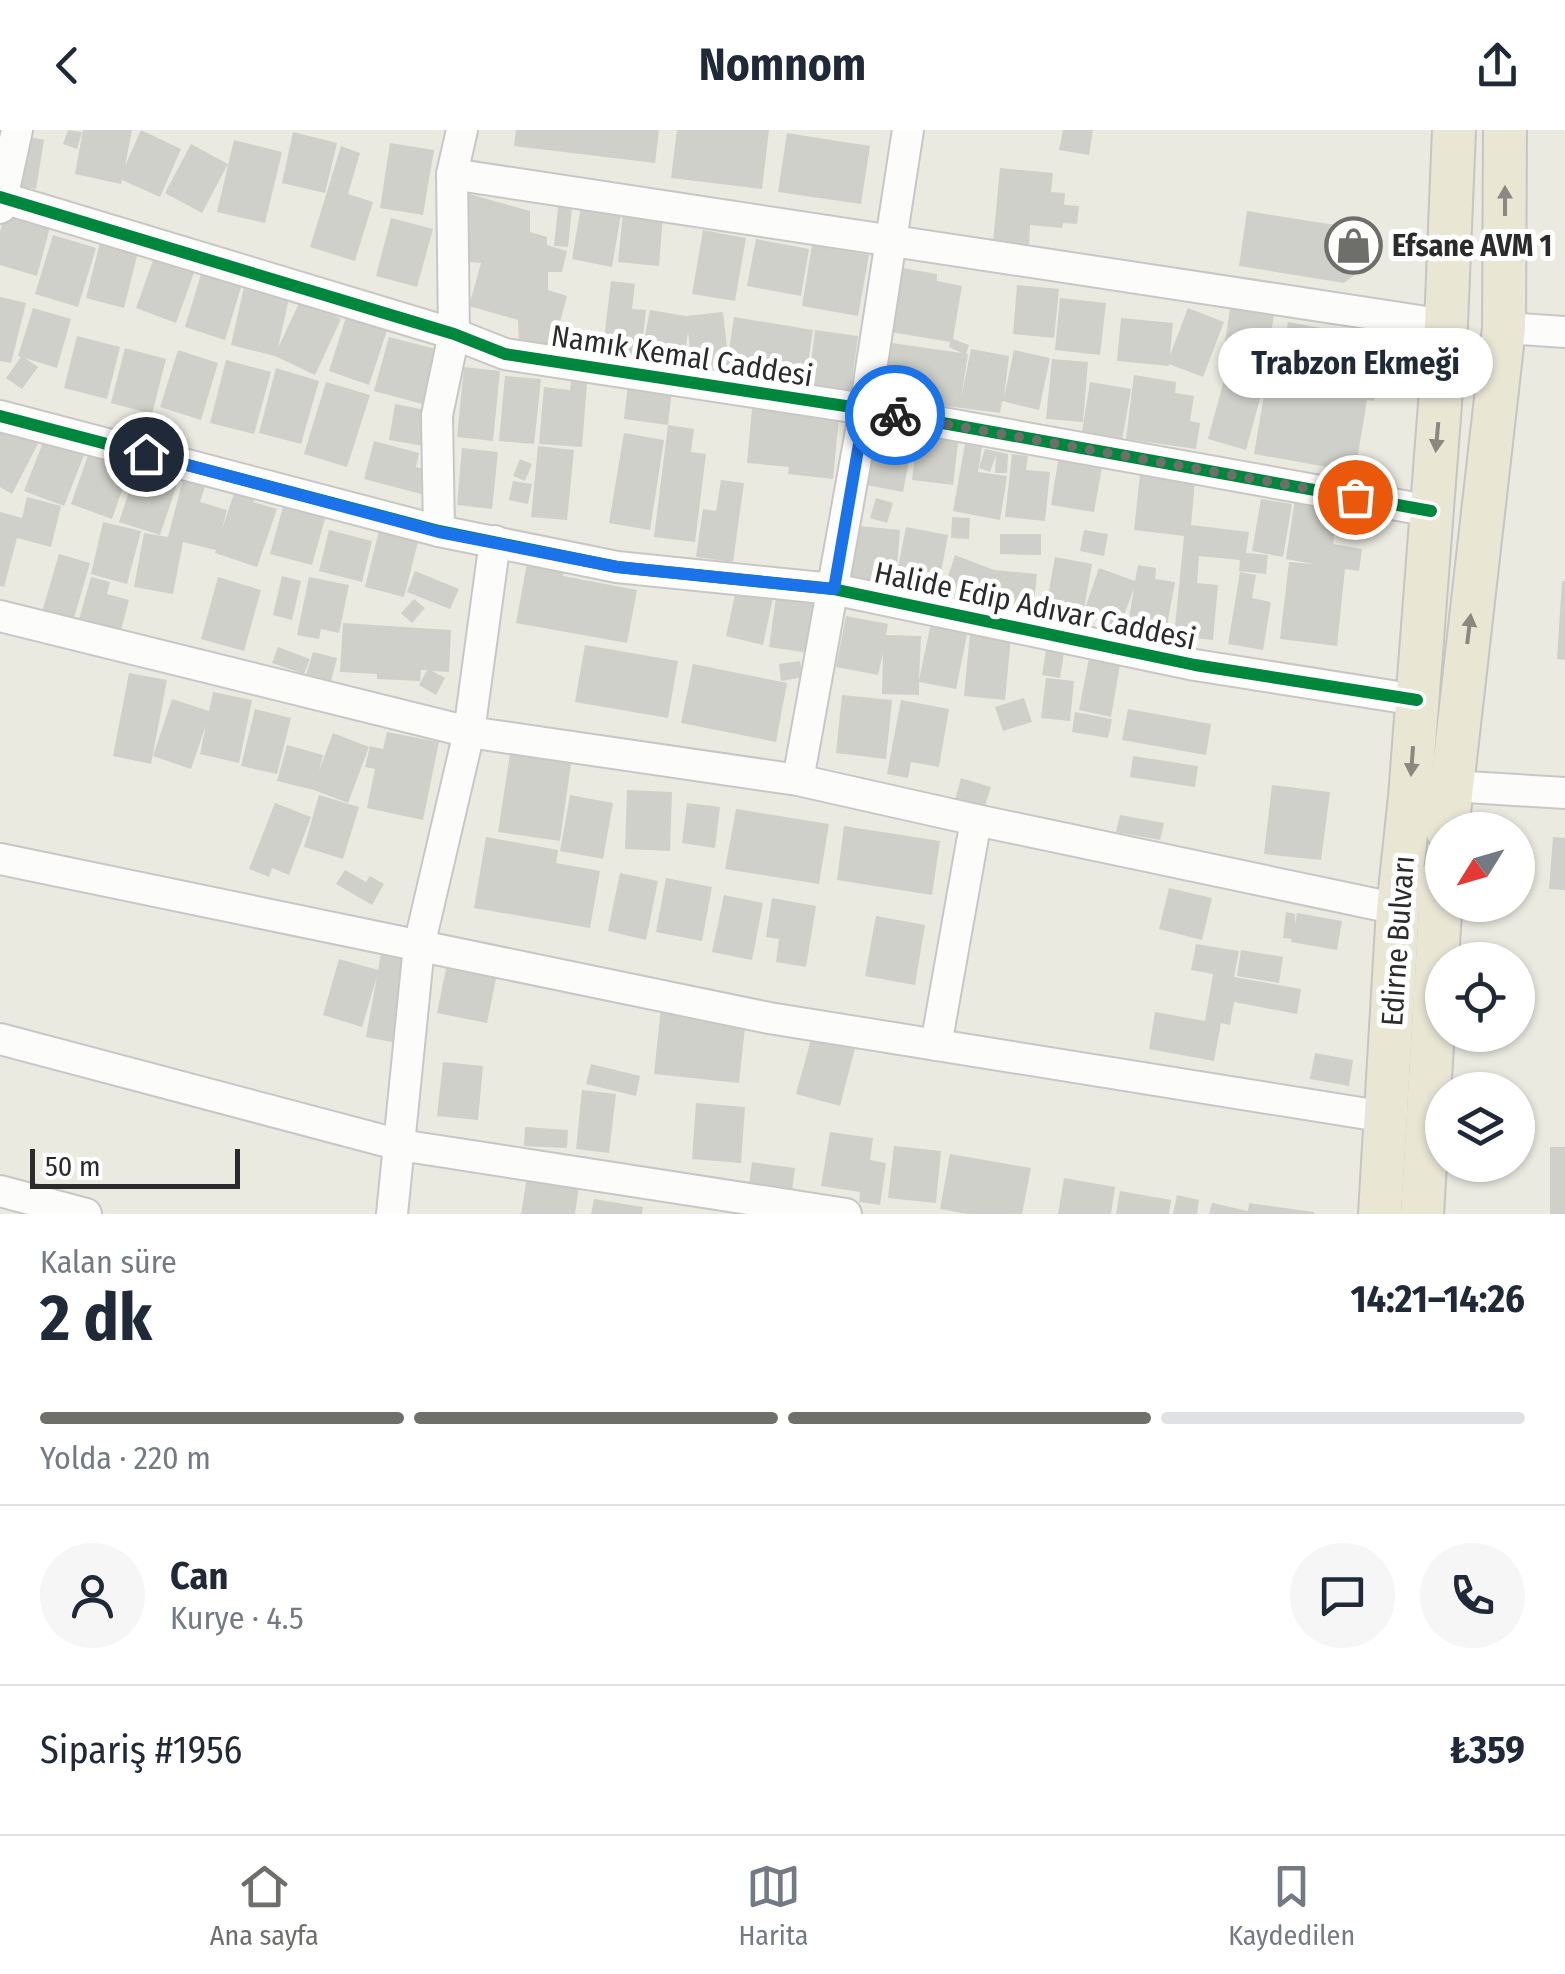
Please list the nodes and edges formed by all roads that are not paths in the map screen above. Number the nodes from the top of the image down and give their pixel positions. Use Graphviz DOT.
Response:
graph roads {
  1 [pos="17,130"];
  2 [pos="462,130"];
  3 [pos="908,130"];
  4 [pos="1454,130"];
  5 [pos="1505,130"];
  6 [pos="452,174"];
  7 [pos="1,201"];
  8 [pos="890,240"];
  9 [pos="1446,325"];
  10 [pos="1504,328"];
  11 [pos="1565,332"];
  12 [pos="454,334"];
  13 [pos="865,409"];
  14 [pos="0,416"];
  15 [pos="1431,511"];
  16 [pos="439,532"];
  17 [pos="496,541"];
  18 [pos="834,589"];
  19 [pos="0,616"];
  20 [pos="1416,700"];
  21 [pos="469,732"];
  22 [pos="798,780"];
  23 [pos="1451,786"];
  24 [pos="1565,793"];
  25 [pos="1448,812"];
  26 [pos="976,820"];
  27 [pos="0,860"];
  28 [pos="1398,910"];
  29 [pos="1439,922"];
  30 [pos="419,946"];
  31 [pos="0,1039"];
  32 [pos="936,1045"];
  33 [pos="1386,1117"];
  34 [pos="400,1145"];
  35 [pos="0,1191"];
  36 [pos="665,1200"];
  37 [pos="86,1214"];
  38 [pos="392,1214"];
  39 [pos="846,1214"];
  40 [pos="1380,1214"];
  41 [pos="1422,1214"];
  1 -- 7 [label="street"];
  2 -- 6 [label="street"];
  3 -- 8 [label="street"];
  4 -- 9 [label="highway, Edirne Bulvarı"];
  10 -- 5 [label="highway, Edirne Bulvarı, one-way"];
  6 -- 8 [label="street"];
  6 -- 12 [label="street"];
  7 -- 12 [label="street, Namık Kemal Caddesi"];
  8 -- 9 [label="street"];
  8 -- 13 [label="street"];
  9 -- 15 [label="highway, Edirne Bulvarı, one-way"];
  10 -- 11 [label="street"];
  23 -- 10 [label="highway, Edirne Bulvarı, one-way"];
  12 -- 13 [label="street, Namık Kemal Caddesi"];
  12 -- 16 [label="street"];
  13 -- 15 [label="street, Namık Kemal Caddesi"];
  13 -- 18 [label="street"];
  14 -- 16 [label="street, Halide Edip Adıvar Caddesi"];
  15 -- 20 [label="highway, Edirne Bulvarı"];
  16 -- 17 [label="street, Halide Edip Adıvar Caddesi"];
  17 -- 18 [label="street, Halide Edip Adıvar Caddesi"];
  17 -- 21 [label="street"];
  18 -- 20 [label="street, Halide Edip Adıvar Caddesi"];
  18 -- 22 [label="street"];
  19 -- 21 [label="street"];
  20 -- 28 [label="highway, Edirne Bulvarı, one-way"];
  21 -- 22 [label="street"];
  21 -- 30 [label="street"];
  22 -- 26 [label="street"];
  23 -- 24 [label="street"];
  23 -- 25 [label="highway, Edirne Bulvarı"];
  26 -- 28 [label="street"];
  26 -- 32 [label="street"];
  27 -- 30 [label="street"];
  28 -- 33 [label="highway, Edirne Bulvarı"];
  29 -- 41 [label="highway, Edirne Bulvarı"];
  30 -- 32 [label="street"];
  30 -- 34 [label="street"];
  31 -- 34 [label="street"];
  32 -- 33 [label="street"];
  33 -- 40 [label="highway, Edirne Bulvarı"];
  34 -- 36 [label="street"];
  34 -- 38 [label="street"];
  35 -- 37 [label="street"];
  36 -- 39 [label="street"];
}
